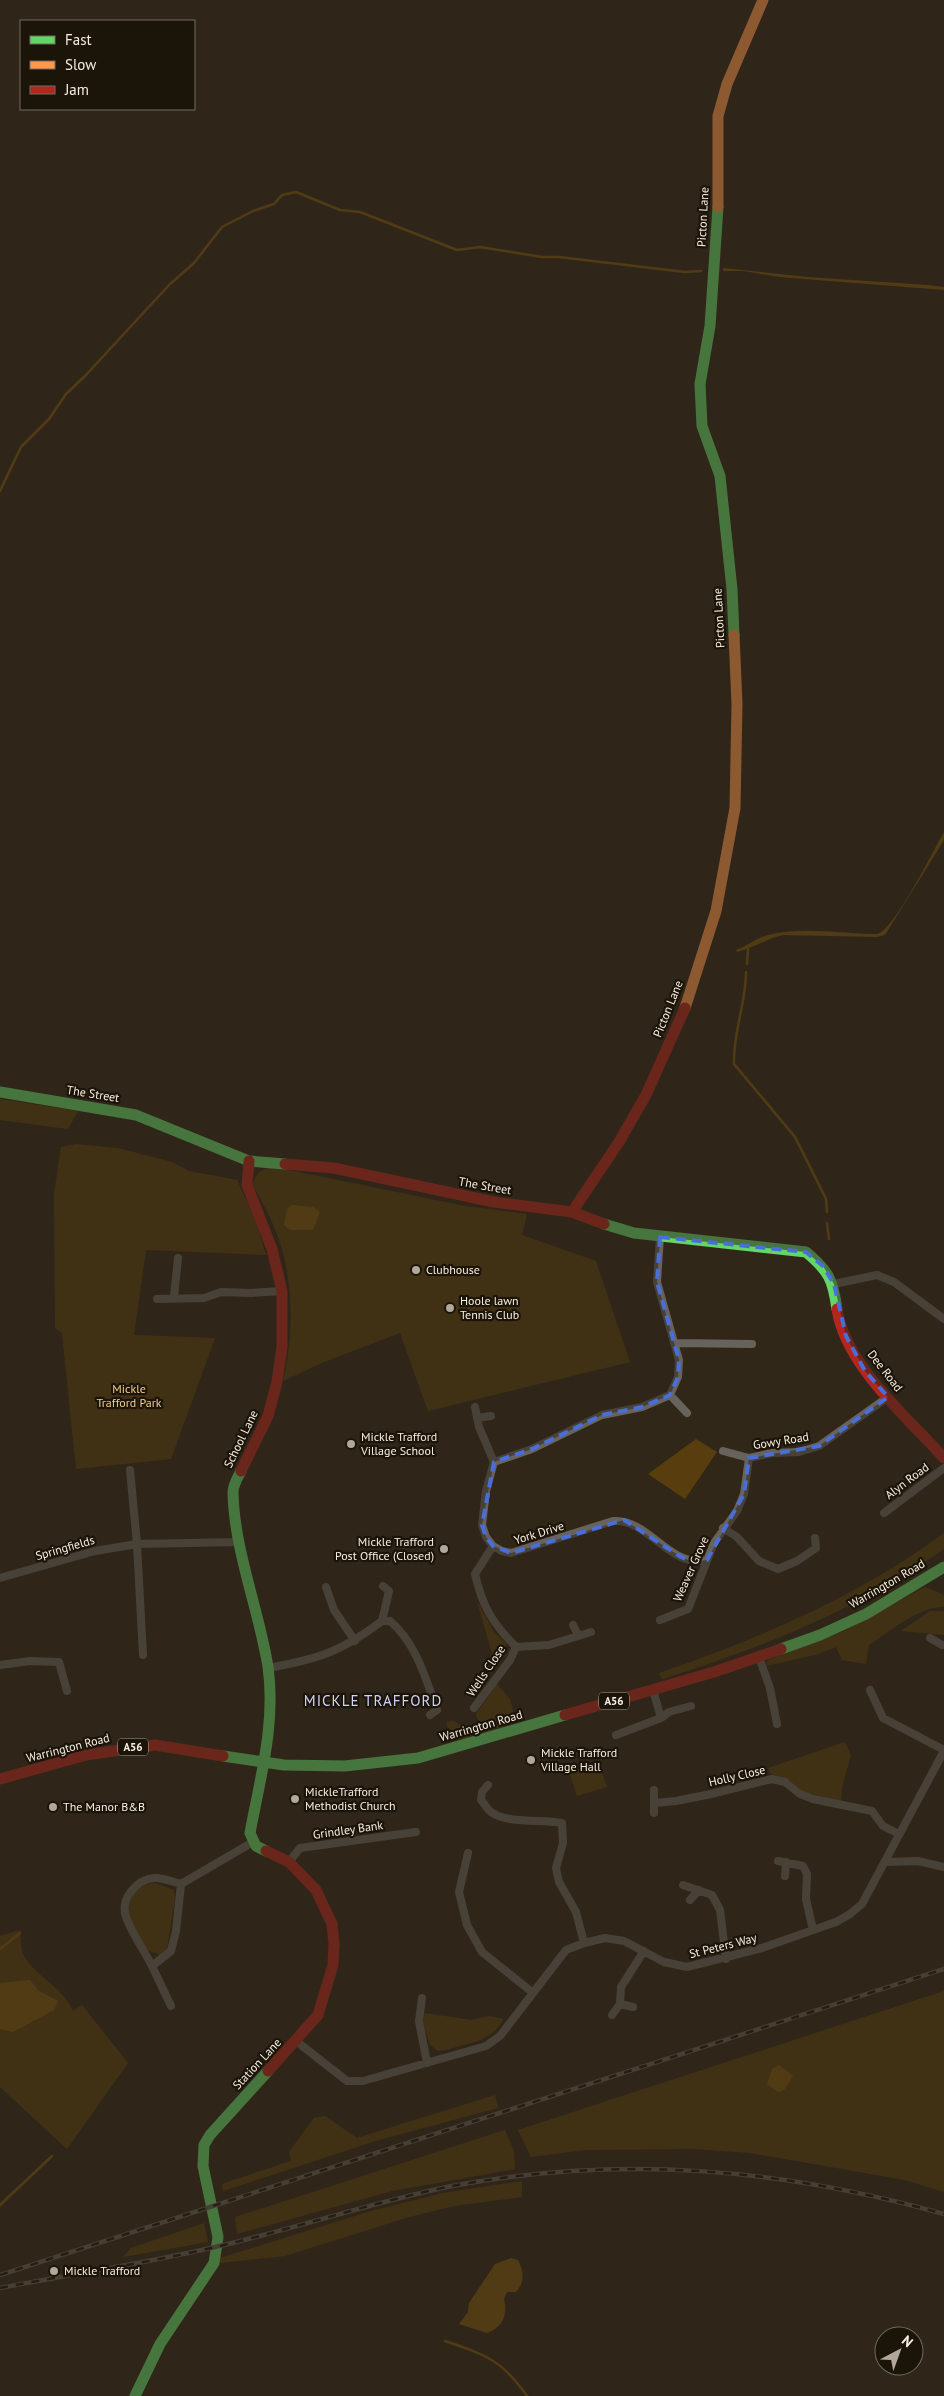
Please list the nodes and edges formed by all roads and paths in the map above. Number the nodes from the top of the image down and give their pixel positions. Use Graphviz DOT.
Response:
graph roads {
  1 [pos="763,0"];
  2 [pos="0,1092"];
  3 [pos="249,1161"];
  4 [pos="572,1212"];
  5 [pos="660,1236"];
  6 [pos="178,1258"];
  7 [pos="834,1284"];
  8 [pos="282,1291"];
  9 [pos="174,1297"];
  10 [pos="157,1298"];
  11 [pos="944,1319"];
  12 [pos="676,1343"];
  13 [pos="752,1344"];
  14 [pos="670,1395"];
  15 [pos="888,1397"];
  16 [pos="475,1407"];
  17 [pos="687,1413"];
  18 [pos="490,1416"];
  19 [pos="477,1418"];
  20 [pos="723,1451"];
  21 [pos="749,1458"];
  22 [pos="944,1458"];
  23 [pos="494,1462"];
  24 [pos="944,1468"];
  25 [pos="130,1470"];
  26 [pos="884,1513"];
  27 [pos="722,1528"];
  28 [pos="815,1538"];
  29 [pos="240,1542"];
  30 [pos="136,1544"];
  31 [pos="493,1546"];
  32 [pos="707,1560"];
  33 [pos="944,1567"];
  34 [pos="0,1578"];
  35 [pos="326,1586"];
  36 [pos="398,1592"];
  37 [pos="660,1620"];
  38 [pos="382,1621"];
  39 [pos="573,1624"];
  40 [pos="591,1632"];
  41 [pos="578,1635"];
  42 [pos="930,1638"];
  43 [pos="355,1641"];
  44 [pos="941,1645"];
  45 [pos="516,1647"];
  46 [pos="143,1655"];
  47 [pos="759,1657"];
  48 [pos="2,1665"];
  49 [pos="268,1668"];
  50 [pos="653,1690"];
  51 [pos="870,1690"];
  52 [pos="67,1691"];
  53 [pos="691,1706"];
  54 [pos="474,1708"];
  55 [pos="430,1715"];
  56 [pos="661,1718"];
  57 [pos="777,1724"];
  58 [pos="616,1735"];
  59 [pos="944,1750"];
  60 [pos="264,1762"];
  61 [pos="0,1779"];
  62 [pos="488,1786"];
  63 [pos="654,1790"];
  64 [pos="654,1803"];
  65 [pos="654,1813"];
  66 [pos="416,1832"];
  67 [pos="899,1834"];
  68 [pos="253,1842"];
  69 [pos="468,1853"];
  70 [pos="289,1862"];
  71 [pos="886,1862"];
  72 [pos="944,1867"];
  73 [pos="785,1876"];
  74 [pos="181,1884"];
  75 [pos="683,1885"];
  76 [pos="699,1890"];
  77 [pos="690,1900"];
  78 [pos="813,1930"];
  79 [pos="584,1942"];
  80 [pos="644,1951"];
  81 [pos="726,1958"];
  82 [pos="152,1966"];
  83 [pos="532,1992"];
  84 [pos="422,1998"];
  85 [pos="620,2004"];
  86 [pos="171,2006"];
  87 [pos="633,2007"];
  88 [pos="612,2015"];
  89 [pos="296,2041"];
  90 [pos="427,2063"];
  91 [pos="134,2396"];
  1 -- 4 [label="street, Picton Lane"];
  2 -- 3 [label="street, The Street"];
  3 -- 4 [label="street, The Street"];
  3 -- 8 [label="street, School Lane"];
  4 -- 5 [label="street, The Street"];
  5 -- 7 [label="street, The Street"];
  5 -- 12 [label="street"];
  6 -- 9 [label="street"];
  7 -- 11 [label="street"];
  7 -- 15 [label="street, Dee Road"];
  8 -- 9 [label="street"];
  8 -- 29 [label="street, School Lane"];
  9 -- 10 [label="street"];
  12 -- 13 [label="street"];
  12 -- 14 [label="street"];
  14 -- 17 [label="street"];
  14 -- 23 [label="street"];
  15 -- 21 [label="street, Gowy Road"];
  15 -- 22 [label="street, Dee Road"];
  16 -- 19 [label="street"];
  18 -- 19 [label="street"];
  19 -- 23 [label="street"];
  20 -- 21 [label="street, Gowy Road"];
  21 -- 27 [label="street, Weaver Grove"];
  23 -- 31 [label="street"];
  24 -- 26 [label="street, Alyn Road"];
  25 -- 30 [label="street"];
  27 -- 28 [label="street"];
  27 -- 32 [label="street, Weaver Grove"];
  29 -- 30 [label="street, Springfields"];
  29 -- 49 [label="street, School Lane"];
  30 -- 34 [label="street, Springfields"];
  30 -- 46 [label="street"];
  31 -- 32 [label="street, York Drive"];
  31 -- 45 [label="street, Wells Close"];
  32 -- 37 [label="street, Weaver Grove"];
  33 -- 47 [label="street, Warrington Road / A56"];
  35 -- 43 [label="street"];
  36 -- 38 [label="street"];
  38 -- 43 [label="street"];
  38 -- 55 [label="street"];
  39 -- 41 [label="street"];
  40 -- 41 [label="street, Wells Close"];
  41 -- 45 [label="street, Wells Close"];
  42 -- 44 [label="street"];
  43 -- 49 [label="street"];
  45 -- 54 [label="street, Wells Close"];
  47 -- 50 [label="street, Warrington Road / A56"];
  47 -- 57 [label="street"];
  48 -- 52 [label="street"];
  49 -- 60 [label="street, School Lane"];
  50 -- 56 [label="street"];
  50 -- 60 [label="street, Warrington Road / A56"];
  51 -- 59 [label="street"];
  53 -- 56 [label="street"];
  56 -- 58 [label="street"];
  59 -- 67 [label="street, St Peters Way"];
  60 -- 61 [label="street, Warrington Road / A56"];
  60 -- 68 [label="street"];
  62 -- 79 [label="street"];
  63 -- 64 [label="street"];
  64 -- 65 [label="street"];
  64 -- 67 [label="street, Holly Close"];
  66 -- 70 [label="street, Grindley Bank"];
  67 -- 71 [label="street, St Peters Way"];
  68 -- 70 [label="street, Station Lane"];
  68 -- 74 [label="street"];
  69 -- 83 [label="street"];
  70 -- 89 [label="street, Station Lane"];
  71 -- 72 [label="street"];
  71 -- 78 [label="street, St Peters Way"];
  73 -- 78 [label="street"];
  74 -- 82 [label="street"];
  74 -- 82 [label="street"];
  75 -- 76 [label="street"];
  76 -- 77 [label="street"];
  76 -- 81 [label="street"];
  78 -- 81 [label="street, St Peters Way"];
  79 -- 80 [label="street, St Peters Way"];
  79 -- 83 [label="street, St Peters Way"];
  80 -- 81 [label="street, St Peters Way"];
  80 -- 85 [label="street"];
  82 -- 86 [label="street"];
  83 -- 90 [label="street, St Peters Way"];
  84 -- 90 [label="street"];
  85 -- 87 [label="street"];
  85 -- 88 [label="street"];
  89 -- 90 [label="street, St Peters Way"];
  89 -- 91 [label="street, Station Lane"];
}
